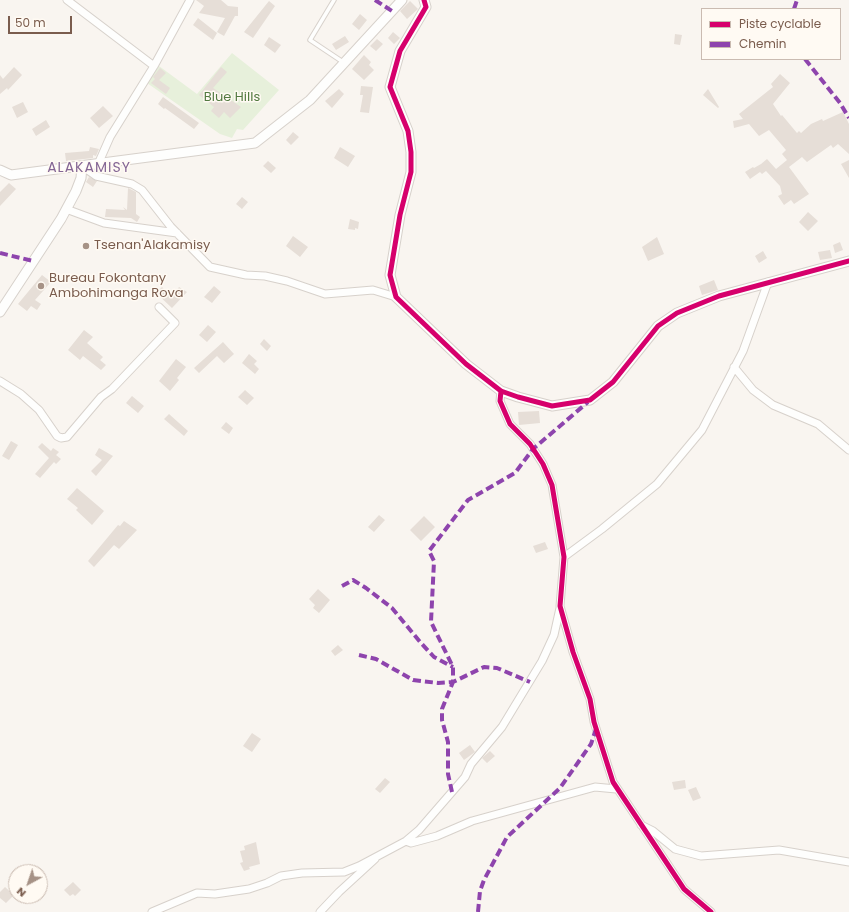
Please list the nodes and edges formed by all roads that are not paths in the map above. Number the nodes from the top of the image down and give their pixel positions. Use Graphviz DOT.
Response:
graph roads {
  1 [pos="67,0"];
  2 [pos="190,0"];
  3 [pos="334,0"];
  4 [pos="402,0"];
  5 [pos="424,0"];
  6 [pos="345,63"];
  7 [pos="154,66"];
  8 [pos="99,162"];
  9 [pos="82,166"];
  10 [pos="0,170"];
  11 [pos="66,209"];
  12 [pos="177,233"];
  13 [pos="849,261"];
  14 [pos="768,282"];
  15 [pos="396,297"];
  16 [pos="159,307"];
  17 [pos="0,312"];
  18 [pos="734,367"];
  19 [pos="0,381"];
  20 [pos="501,390"];
  21 [pos="849,450"];
  22 [pos="564,557"];
  23 [pos="560,606"];
  24 [pos="616,788"];
  25 [pos="641,826"];
  26 [pos="406,841"];
  27 [pos="379,855"];
  28 [pos="849,862"];
  29 [pos="152,912"];
  30 [pos="320,912"];
  31 [pos="711,912"];
  1 -- 7 [label="street"];
  2 -- 7 [label="street"];
  3 -- 6 [label="lane"];
  4 -- 6 [label="street"];
  5 -- 15 [label="street"];
  6 -- 8 [label="street"];
  7 -- 8 [label="street"];
  8 -- 9 [label="street"];
  9 -- 10 [label="street"];
  9 -- 11 [label="street"];
  9 -- 12 [label="street"];
  11 -- 12 [label="street"];
  11 -- 17 [label="street"];
  12 -- 15 [label="street"];
  13 -- 14 [label="street"];
  14 -- 18 [label="street"];
  14 -- 20 [label="street"];
  15 -- 20 [label="street"];
  16 -- 19 [label="street"];
  18 -- 21 [label="street"];
  18 -- 22 [label="street"];
  20 -- 22 [label="street"];
  22 -- 23 [label="street"];
  23 -- 24 [label="street"];
  23 -- 26 [label="street"];
  24 -- 25 [label="street"];
  24 -- 26 [label="street"];
  25 -- 28 [label="street"];
  25 -- 31 [label="street"];
  26 -- 27 [label="street"];
  27 -- 29 [label="street"];
  27 -- 30 [label="street"];
}
